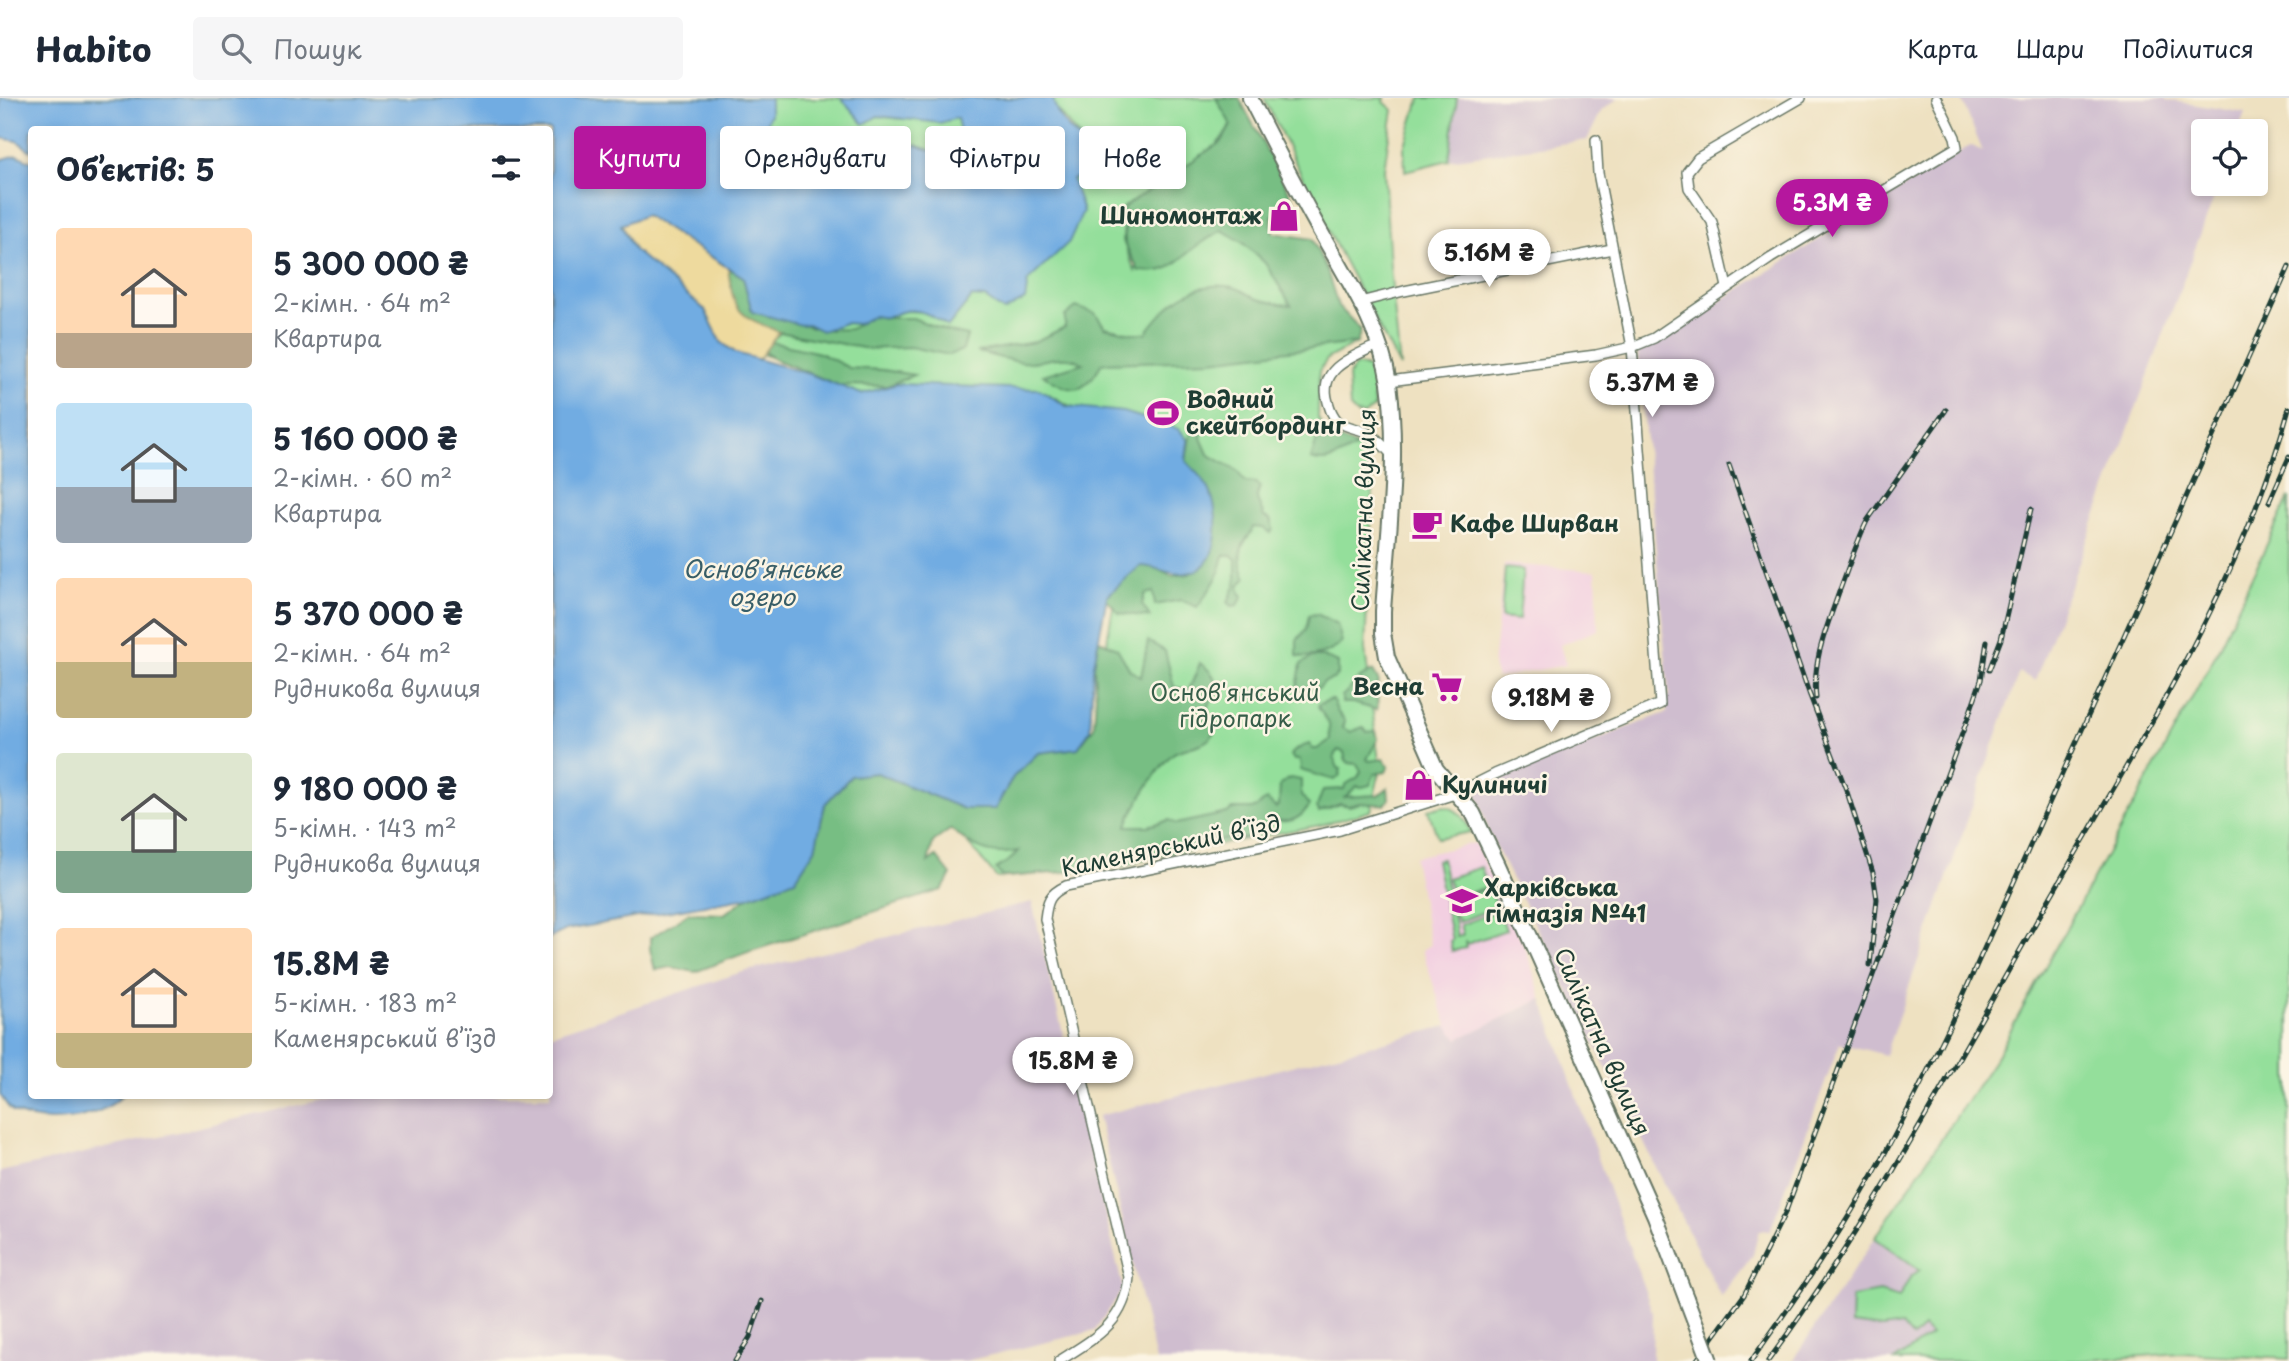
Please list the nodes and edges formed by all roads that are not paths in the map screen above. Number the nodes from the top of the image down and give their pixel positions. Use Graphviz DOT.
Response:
graph roads {
  1 [pos="1250,98"];
  2 [pos="1801,98"];
  3 [pos="1936,98"];
  4 [pos="1596,140"];
  5 [pos="1612,249"];
  6 [pos="1727,287"];
  7 [pos="1360,302"];
  8 [pos="1380,344"];
  9 [pos="1632,347"];
  10 [pos="1389,381"];
  11 [pos="1392,455"];
  12 [pos="1455,794"];
  13 [pos="1059,1361"];
  14 [pos="1710,1361"];
  1 -- 7 [label="main road, Силікатна вулиця"];
  2 -- 6 [label="street"];
  3 -- 6 [label="street"];
  4 -- 5 [label="street"];
  5 -- 7 [label="street"];
  5 -- 9 [label="street"];
  6 -- 9 [label="street"];
  7 -- 8 [label="main road, Силікатна вулиця"];
  8 -- 10 [label="main road, Силікатна вулиця"];
  8 -- 11 [label="street"];
  9 -- 10 [label="street"];
  9 -- 12 [label="street"];
  10 -- 11 [label="main road, Силікатна вулиця"];
  11 -- 12 [label="main road, Силікатна вулиця"];
  12 -- 13 [label="street, Каменярський в’їзд"];
  12 -- 14 [label="main road, Силікатна вулиця, bridge"];
}
